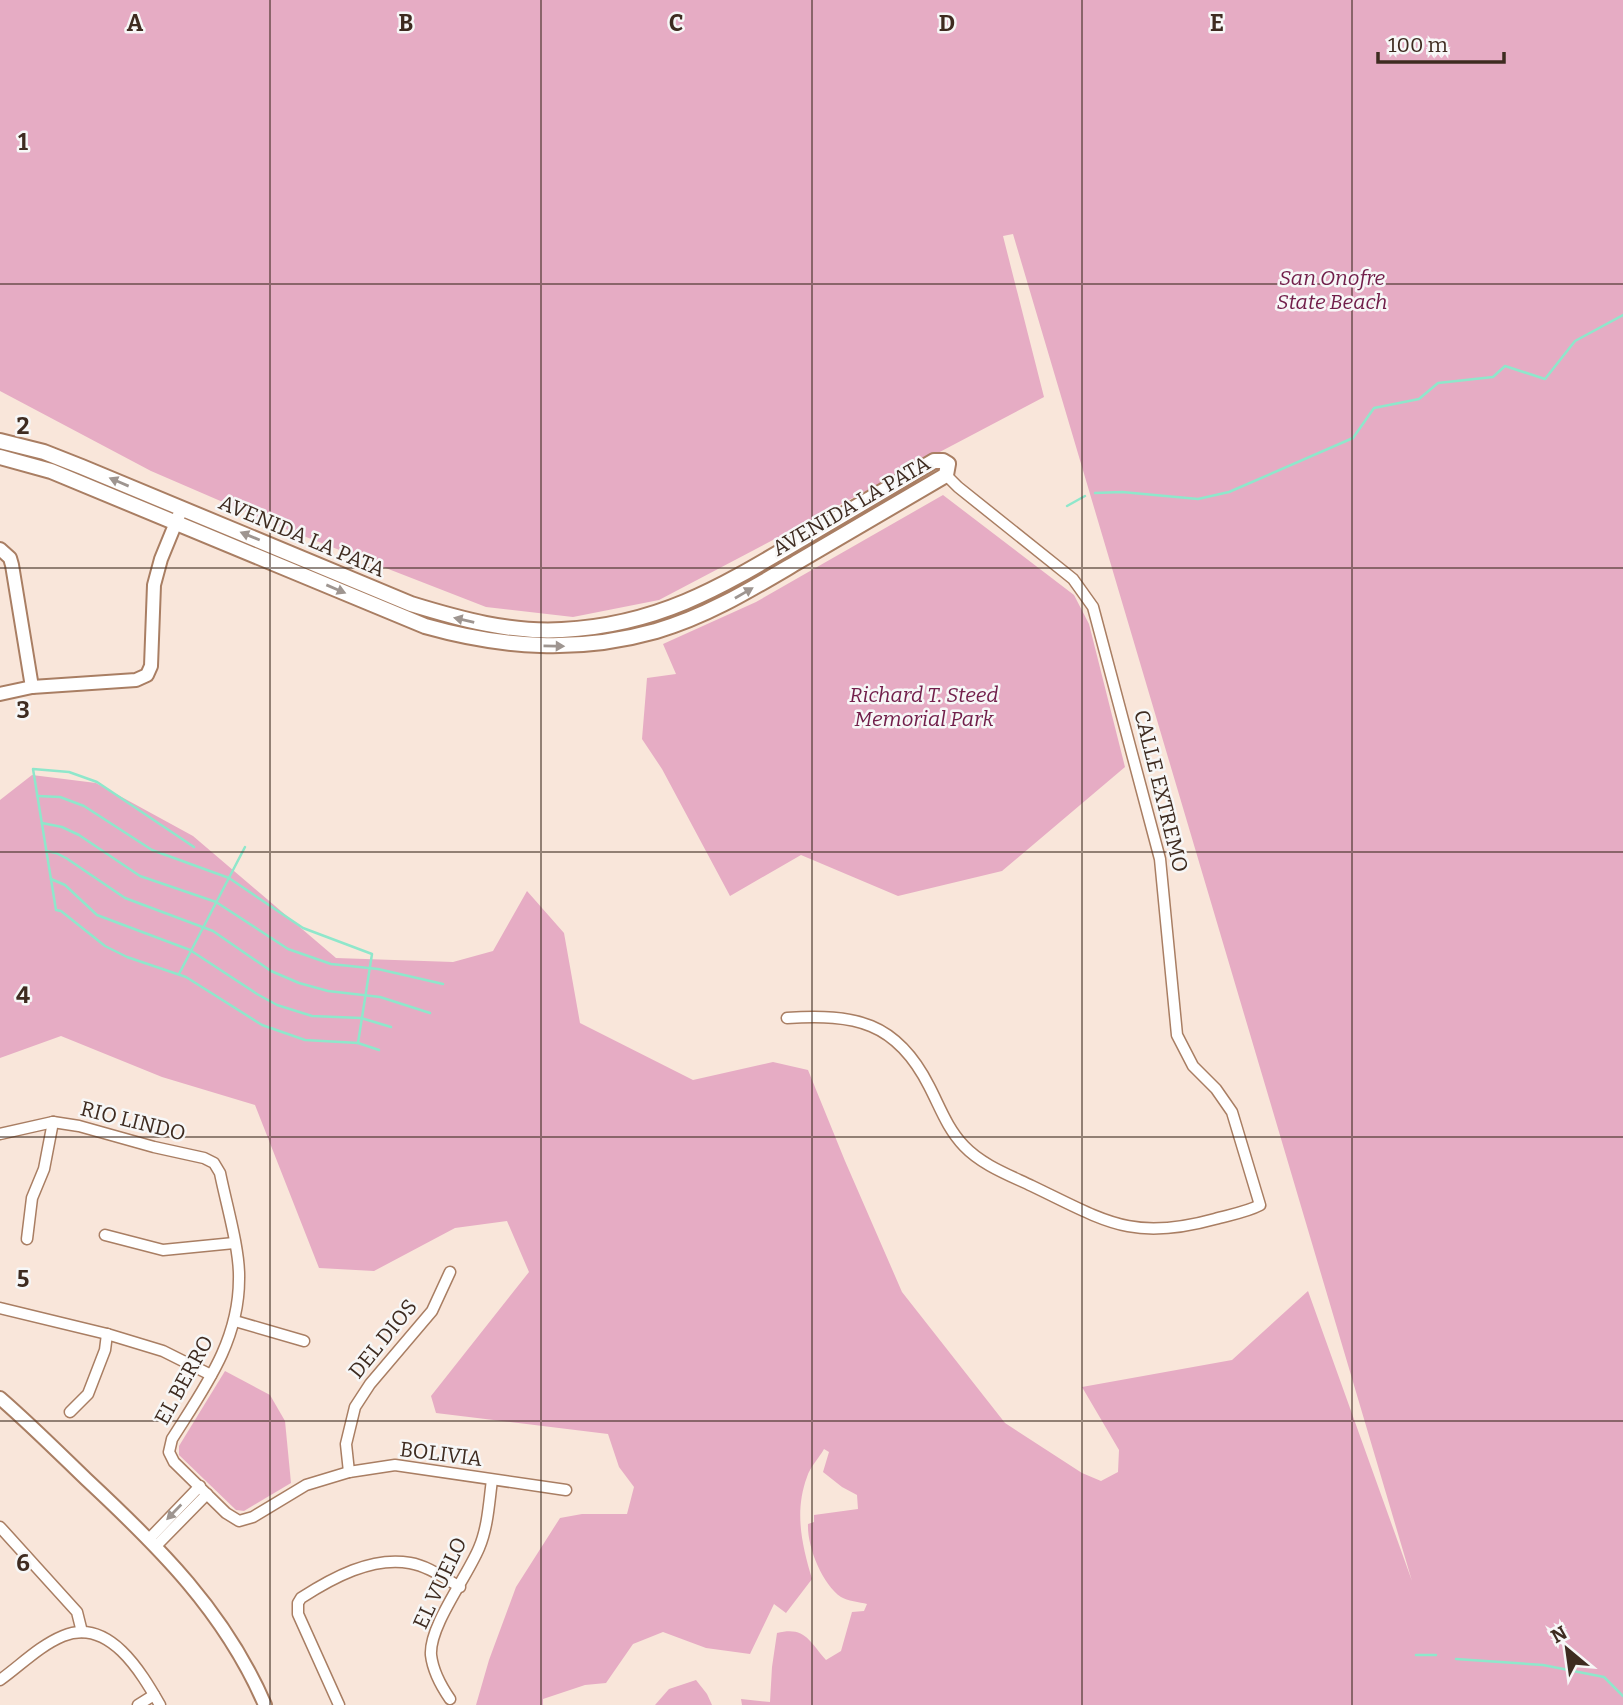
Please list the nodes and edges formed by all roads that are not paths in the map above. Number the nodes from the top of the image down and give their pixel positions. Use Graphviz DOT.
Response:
graph roads {
  1 [pos="0,441"];
  2 [pos="0,457"];
  3 [pos="946,475"];
  4 [pos="182,508"];
  5 [pos="175,524"];
  6 [pos="0,550"];
  7 [pos="32,687"];
  8 [pos="0,694"];
  9 [pos="787,1018"];
  10 [pos="53,1122"];
  11 [pos="0,1134"];
  12 [pos="214,1163"];
  13 [pos="105,1235"];
  14 [pos="27,1239"];
  15 [pos="234,1243"];
  16 [pos="450,1272"];
  17 [pos="0,1308"];
  18 [pos="235,1321"];
  19 [pos="107,1334"];
  20 [pos="304,1341"];
  21 [pos="211,1375"];
  22 [pos="0,1398"];
  23 [pos="70,1412"];
  24 [pos="349,1472"];
  25 [pos="492,1479"];
  26 [pos="204,1490"];
  27 [pos="566,1490"];
  28 [pos="0,1527"];
  29 [pos="153,1542"];
  30 [pos="460,1587"];
  31 [pos="82,1632"];
  32 [pos="0,1680"];
  33 [pos="450,1699"];
  34 [pos="157,1700"];
  35 [pos="335,1704"];
  36 [pos="138,1705"];
  37 [pos="265,1705"];
  4 -- 1 [label="main road, AVENIDA LA PATA, one-way"];
  2 -- 5 [label="main road, AVENIDA LA PATA"];
  3 -- 4 [label="main road, AVENIDA LA PATA, one-way"];
  5 -- 3 [label="main road, AVENIDA LA PATA, one-way"];
  3 -- 9 [label="street, CALLE EXTREMO"];
  4 -- 5 [label="street"];
  5 -- 7 [label="street"];
  6 -- 7 [label="street"];
  7 -- 8 [label="street"];
  10 -- 11 [label="street, RIO LINDO"];
  10 -- 12 [label="street, RIO LINDO"];
  10 -- 14 [label="street"];
  12 -- 15 [label="street, EL BERRO"];
  13 -- 15 [label="street"];
  15 -- 18 [label="street, EL BERRO"];
  16 -- 24 [label="street, DEL DIOS"];
  17 -- 19 [label="street"];
  18 -- 20 [label="street"];
  18 -- 21 [label="street, EL BERRO"];
  19 -- 21 [label="street"];
  19 -- 23 [label="street"];
  21 -- 26 [label="street, EL BERRO"];
  22 -- 29 [label="street"];
  24 -- 25 [label="street, BOLIVIA"];
  24 -- 26 [label="street, BOLIVIA"];
  25 -- 27 [label="street, BOLIVIA"];
  25 -- 30 [label="street, EL VUELO"];
  26 -- 29 [label="street"];
  28 -- 31 [label="street"];
  29 -- 37 [label="street"];
  30 -- 33 [label="street, EL VUELO"];
  30 -- 35 [label="street"];
  31 -- 32 [label="street"];
  31 -- 34 [label="street"];
  34 -- 36 [label="street"];
}
